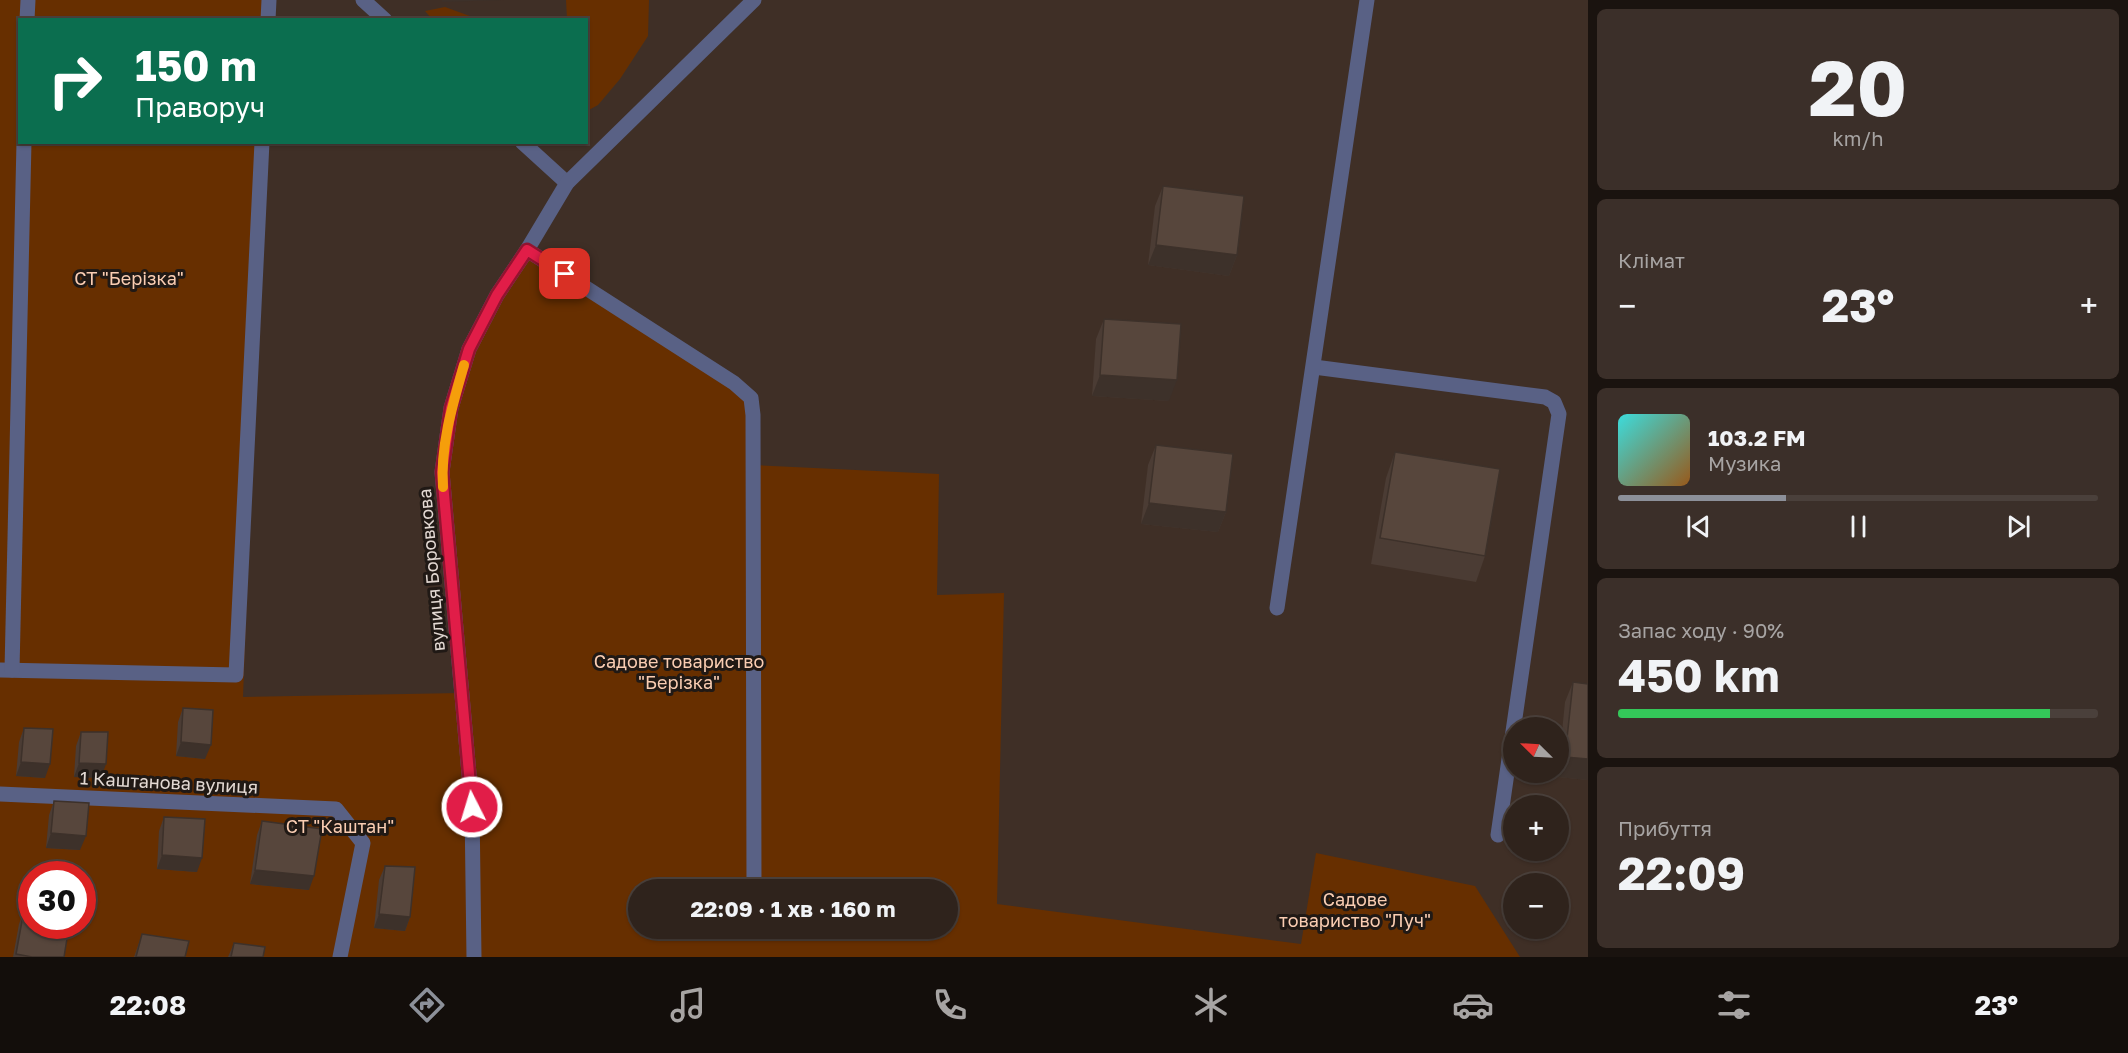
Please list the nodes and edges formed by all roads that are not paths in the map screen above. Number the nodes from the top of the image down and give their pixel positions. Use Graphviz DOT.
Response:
graph roads {
  1 [pos="28,0"];
  2 [pos="269,0"];
  3 [pos="363,0"];
  4 [pos="754,0"];
  5 [pos="1367,0"];
  6 [pos="27,18"];
  7 [pos="268,18"];
  8 [pos="383,18"];
  9 [pos="24,144"];
  10 [pos="262,144"];
  11 [pos="524,144"];
  12 [pos="567,183"];
  13 [pos="527,250"];
  14 [pos="1314,367"];
  15 [pos="1278,608"];
  16 [pos="6,670"];
  17 [pos="0,794"];
  18 [pos="1498,835"];
  19 [pos="754,879"];
  20 [pos="340,957"];
  21 [pos="474,957"];
  1 -- 6 [label="street"];
  2 -- 7 [label="street"];
  3 -- 8 [label="street"];
  4 -- 12 [label="street, вулиця Боровкова"];
  5 -- 14 [label="street"];
  9 -- 16 [label="street"];
  10 -- 16 [label="street"];
  11 -- 12 [label="street"];
  12 -- 13 [label="street, вулиця Боровкова"];
  13 -- 19 [label="street"];
  13 -- 21 [label="street, вулиця Боровкова"];
  14 -- 15 [label="street"];
  14 -- 18 [label="street"];
  17 -- 20 [label="street, 1 Каштанова вулиця"];
}
